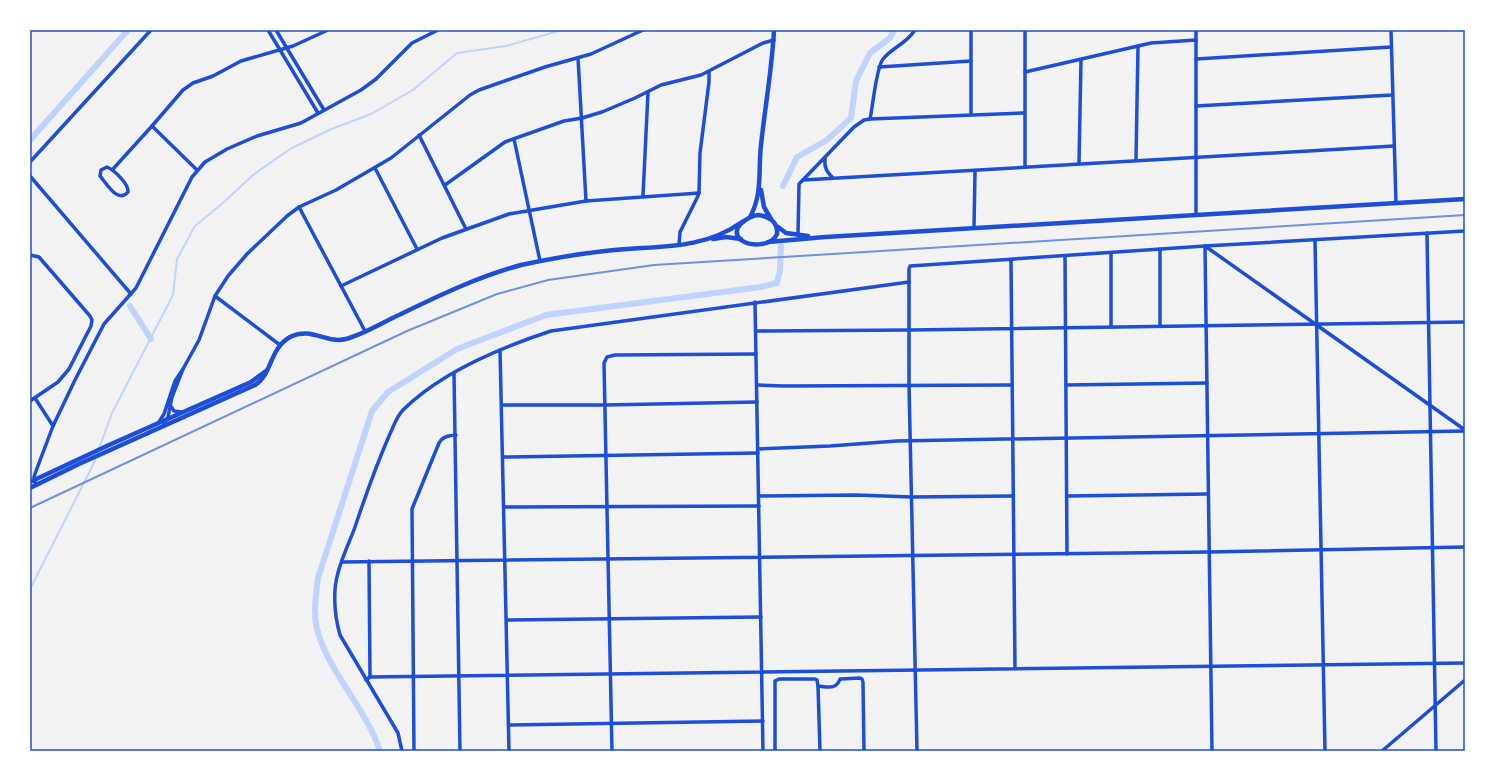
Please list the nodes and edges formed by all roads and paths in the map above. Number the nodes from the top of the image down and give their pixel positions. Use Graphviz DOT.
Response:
graph roads {
  1 [pos="150,30"];
  2 [pos="268,30"];
  3 [pos="276,30"];
  4 [pos="328,30"];
  5 [pos="438,30"];
  6 [pos="643,30"];
  7 [pos="774,30"];
  8 [pos="915,30"];
  9 [pos="971,30"];
  10 [pos="1025,30"];
  11 [pos="1196,30"];
  12 [pos="1391,30"];
  13 [pos="774,40"];
  14 [pos="1196,40"];
  15 [pos="1138,46"];
  16 [pos="287,48"];
  17 [pos="1391,48"];
  18 [pos="280,50"];
  19 [pos="578,58"];
  20 [pos="1196,59"];
  21 [pos="1081,60"];
  22 [pos="971,61"];
  23 [pos="879,67"];
  24 [pos="709,72"];
  25 [pos="1025,72"];
  26 [pos="648,92"];
  27 [pos="1392,95"];
  28 [pos="1196,106"];
  29 [pos="324,110"];
  30 [pos="318,113"];
  31 [pos="1024,113"];
  32 [pos="971,114"];
  33 [pos="582,118"];
  34 [pos="870,119"];
  35 [pos="152,126"];
  36 [pos="419,135"];
  37 [pos="514,139"];
  38 [pos="1394,146"];
  39 [pos="1196,156"];
  40 [pos="825,158"];
  41 [pos="1136,159"];
  42 [pos="30,162"];
  43 [pos="1079,163"];
  44 [pos="1025,167"];
  45 [pos="375,168"];
  46 [pos="113,169"];
  47 [pos="197,170"];
  48 [pos="976,170"];
  49 [pos="30,176"];
  50 [pos="833,178"];
  51 [pos="802,180"];
  52 [pos="445,185"];
  53 [pos="760,185"];
  54 [pos="699,193"];
  55 [pos="643,196"];
  56 [pos="1465,199"];
  57 [pos="586,201"];
  58 [pos="1396,203"];
  59 [pos="299,207"];
  60 [pos="529,211"];
  61 [pos="1196,214"];
  62 [pos="750,217"];
  63 [pos="771,219"];
  64 [pos="742,222"];
  65 [pos="776,225"];
  66 [pos="974,228"];
  67 [pos="466,229"];
  68 [pos="1465,230"];
  69 [pos="1427,233"];
  70 [pos="798,235"];
  71 [pos="826,237"];
  72 [pos="741,239"];
  73 [pos="708,240"];
  74 [pos="1315,240"];
  75 [pos="768,242"];
  76 [pos="679,245"];
  77 [pos="1205,246"];
  78 [pos="417,250"];
  79 [pos="1160,250"];
  80 [pos="1111,253"];
  81 [pos="31,255"];
  82 [pos="1065,256"];
  83 [pos="1011,260"];
  84 [pos="540,261"];
  85 [pos="909,282"];
  86 [pos="341,286"];
  87 [pos="131,294"];
  88 [pos="215,296"];
  89 [pos="755,302"];
  90 [pos="1465,322"];
  91 [pos="1429,323"];
  92 [pos="1316,324"];
  93 [pos="1160,326"];
  94 [pos="1206,326"];
  95 [pos="1111,327"];
  96 [pos="1012,328"];
  97 [pos="1065,328"];
  98 [pos="756,330"];
  99 [pos="910,330"];
  100 [pos="365,331"];
  101 [pos="280,345"];
  102 [pos="500,350"];
  103 [pos="756,354"];
  104 [pos="182,369"];
  105 [pos="267,370"];
  106 [pos="454,373"];
  107 [pos="1207,383"];
  108 [pos="757,385"];
  109 [pos="909,385"];
  110 [pos="1012,385"];
  111 [pos="1066,385"];
  112 [pos="35,398"];
  113 [pos="30,401"];
  114 [pos="757,402"];
  115 [pos="170,405"];
  116 [pos="502,405"];
  117 [pos="605,405"];
  118 [pos="1430,406"];
  119 [pos="181,412"];
  120 [pos="167,418"];
  121 [pos="161,424"];
  122 [pos="53,426"];
  123 [pos="1465,430"];
  124 [pos="1430,431"];
  125 [pos="1318,433"];
  126 [pos="456,434"];
  127 [pos="1208,435"];
  128 [pos="1066,438"];
  129 [pos="1013,439"];
  130 [pos="911,441"];
  131 [pos="758,449"];
  132 [pos="758,454"];
  133 [pos="606,455"];
  134 [pos="504,457"];
  135 [pos="32,481"];
  136 [pos="36,485"];
  137 [pos="30,488"];
  138 [pos="1208,494"];
  139 [pos="759,496"];
  140 [pos="1014,496"];
  141 [pos="1067,496"];
  142 [pos="912,497"];
  143 [pos="759,506"];
  144 [pos="504,507"];
  145 [pos="607,507"];
  146 [pos="1465,547"];
  147 [pos="1432,548"];
  148 [pos="1321,550"];
  149 [pos="1209,552"];
  150 [pos="1014,554"];
  151 [pos="1067,554"];
  152 [pos="913,556"];
  153 [pos="760,557"];
  154 [pos="608,558"];
  155 [pos="457,560"];
  156 [pos="506,560"];
  157 [pos="369,561"];
  158 [pos="412,561"];
  159 [pos="342,562"];
  160 [pos="761,617"];
  161 [pos="609,619"];
  162 [pos="507,620"];
  163 [pos="1465,663"];
  164 [pos="1435,664"];
  165 [pos="1323,665"];
  166 [pos="1211,666"];
  167 [pos="1015,668"];
  168 [pos="915,670"];
  169 [pos="762,672"];
  170 [pos="611,674"];
  171 [pos="459,676"];
  172 [pos="508,676"];
  173 [pos="370,677"];
  174 [pos="414,677"];
  175 [pos="366,680"];
  176 [pos="1465,680"];
  177 [pos="818,686"];
  178 [pos="1436,705"];
  179 [pos="762,721"];
  180 [pos="612,723"];
  181 [pos="509,725"];
  182 [pos="402,751"];
  183 [pos="414,751"];
  184 [pos="460,751"];
  185 [pos="510,751"];
  186 [pos="612,751"];
  187 [pos="763,751"];
  188 [pos="775,751"];
  189 [pos="820,751"];
  190 [pos="864,751"];
  191 [pos="917,751"];
  192 [pos="1212,751"];
  193 [pos="1325,751"];
  194 [pos="1382,751"];
  195 [pos="1436,751"];
  1 -- 42 [label="street"];
  2 -- 18 [label="street"];
  3 -- 16 [label="street"];
  4 -- 16 [label="street"];
  5 -- 29 [label="street"];
  6 -- 19 [label="street"];
  7 -- 13 [label="main road"];
  8 -- 23 [label="street"];
  9 -- 22 [label="street"];
  10 -- 25 [label="street"];
  11 -- 14 [label="street"];
  12 -- 17 [label="street"];
  13 -- 24 [label="street"];
  13 -- 53 [label="main road"];
  14 -- 15 [label="street"];
  14 -- 20 [label="street"];
  15 -- 21 [label="street"];
  15 -- 41 [label="street"];
  16 -- 18 [label="street"];
  16 -- 29 [label="street"];
  17 -- 20 [label="street"];
  17 -- 27 [label="street"];
  18 -- 30 [label="street"];
  18 -- 35 [label="street"];
  19 -- 33 [label="street"];
  19 -- 36 [label="street"];
  20 -- 28 [label="street"];
  21 -- 25 [label="street"];
  21 -- 43 [label="street"];
  22 -- 23 [label="street"];
  22 -- 32 [label="street"];
  23 -- 34 [label="street"];
  24 -- 26 [label="street"];
  24 -- 54 [label="street"];
  25 -- 31 [label="street"];
  26 -- 33 [label="street"];
  26 -- 55 [label="street"];
  27 -- 28 [label="street"];
  27 -- 38 [label="street"];
  28 -- 39 [label="street"];
  29 -- 30 [label="street"];
  30 -- 47 [label="street"];
  31 -- 32 [label="street"];
  31 -- 44 [label="street"];
  32 -- 34 [label="street"];
  33 -- 37 [label="street"];
  33 -- 57 [label="street"];
  34 -- 40 [label="street"];
  35 -- 46 [label="street"];
  35 -- 47 [label="street"];
  36 -- 45 [label="street"];
  36 -- 52 [label="street"];
  37 -- 52 [label="street"];
  37 -- 60 [label="street"];
  38 -- 39 [label="street"];
  38 -- 58 [label="street"];
  39 -- 41 [label="street"];
  39 -- 61 [label="street"];
  40 -- 50 [label="street"];
  40 -- 51 [label="street"];
  41 -- 43 [label="street"];
  43 -- 44 [label="street"];
  44 -- 48 [label="street"];
  45 -- 59 [label="street"];
  45 -- 78 [label="street"];
  46 -- 46 [label="street"];
  47 -- 87 [label="street"];
  48 -- 50 [label="street"];
  48 -- 66 [label="street"];
  49 -- 87 [label="street"];
  50 -- 51 [label="street"];
  51 -- 70 [label="street"];
  52 -- 67 [label="street"];
  53 -- 62 [label="main road"];
  53 -- 63 [label="main road"];
  54 -- 55 [label="street"];
  54 -- 76 [label="street"];
  55 -- 57 [label="street"];
  56 -- 58 [label="main road"];
  57 -- 60 [label="street"];
  58 -- 61 [label="main road"];
  59 -- 86 [label="street"];
  59 -- 88 [label="street"];
  60 -- 67 [label="street"];
  60 -- 84 [label="street"];
  61 -- 66 [label="main road"];
  62 -- 63 [label="main road"];
  62 -- 64 [label="main road"];
  63 -- 65 [label="main road"];
  64 -- 72 [label="main road"];
  64 -- 73 [label="main road"];
  65 -- 70 [label="main road"];
  65 -- 75 [label="main road"];
  66 -- 71 [label="main road"];
  67 -- 78 [label="street"];
  68 -- 69 [label="street"];
  69 -- 74 [label="street"];
  69 -- 91 [label="street"];
  70 -- 71 [label="main road"];
  71 -- 75 [label="main road"];
  72 -- 73 [label="main road"];
  72 -- 75 [label="main road"];
  73 -- 76 [label="main road"];
  74 -- 77 [label="street"];
  74 -- 92 [label="street"];
  76 -- 84 [label="main road"];
  77 -- 79 [label="street"];
  77 -- 92 [label="street"];
  77 -- 94 [label="street"];
  78 -- 86 [label="street"];
  79 -- 80 [label="street"];
  79 -- 93 [label="street"];
  80 -- 82 [label="street"];
  80 -- 95 [label="street"];
  81 -- 112 [label="street"];
  82 -- 83 [label="street"];
  82 -- 97 [label="street"];
  83 -- 85 [label="street"];
  83 -- 96 [label="street"];
  84 -- 100 [label="main road"];
  85 -- 89 [label="street"];
  85 -- 99 [label="street"];
  86 -- 100 [label="street"];
  87 -- 122 [label="street"];
  88 -- 101 [label="street"];
  88 -- 104 [label="street"];
  89 -- 98 [label="street"];
  89 -- 102 [label="street"];
  90 -- 91 [label="street"];
  91 -- 92 [label="street"];
  91 -- 118 [label="street"];
  92 -- 94 [label="street"];
  92 -- 118 [label="street"];
  92 -- 125 [label="street"];
  93 -- 94 [label="street"];
  93 -- 95 [label="street"];
  94 -- 107 [label="street"];
  95 -- 97 [label="street"];
  96 -- 97 [label="street"];
  96 -- 99 [label="street"];
  96 -- 110 [label="street"];
  97 -- 111 [label="street"];
  98 -- 99 [label="street"];
  98 -- 103 [label="street"];
  99 -- 109 [label="street"];
  100 -- 101 [label="main road"];
  101 -- 105 [label="main road"];
  102 -- 106 [label="street"];
  102 -- 116 [label="street"];
  103 -- 108 [label="street"];
  103 -- 117 [label="street"];
  104 -- 115 [label="street"];
  104 -- 121 [label="street"];
  105 -- 119 [label="main road"];
  105 -- 121 [label="main road"];
  106 -- 126 [label="street"];
  106 -- 159 [label="street"];
  107 -- 111 [label="street"];
  107 -- 127 [label="street"];
  108 -- 109 [label="street"];
  108 -- 114 [label="street"];
  109 -- 110 [label="street"];
  109 -- 130 [label="street"];
  110 -- 129 [label="street"];
  111 -- 128 [label="street"];
  112 -- 113 [label="street"];
  112 -- 122 [label="street"];
  114 -- 117 [label="street"];
  114 -- 131 [label="street"];
  115 -- 119 [label="street"];
  115 -- 120 [label="street"];
  116 -- 117 [label="street"];
  116 -- 134 [label="street"];
  117 -- 133 [label="street"];
  118 -- 123 [label="street"];
  118 -- 124 [label="street"];
  119 -- 120 [label="main road"];
  120 -- 121 [label="main road"];
  121 -- 135 [label="main road"];
  121 -- 136 [label="main road"];
  122 -- 135 [label="street"];
  123 -- 124 [label="street"];
  124 -- 125 [label="street"];
  124 -- 147 [label="street"];
  125 -- 127 [label="street"];
  125 -- 148 [label="street"];
  126 -- 155 [label="street"];
  126 -- 158 [label="street"];
  127 -- 128 [label="street"];
  127 -- 138 [label="street"];
  128 -- 129 [label="street"];
  128 -- 141 [label="street"];
  129 -- 130 [label="street"];
  129 -- 140 [label="street"];
  130 -- 131 [label="street"];
  130 -- 142 [label="street"];
  131 -- 132 [label="street"];
  132 -- 133 [label="street"];
  132 -- 139 [label="street"];
  133 -- 134 [label="street"];
  133 -- 145 [label="street"];
  134 -- 144 [label="street"];
  135 -- 136 [label="street"];
  136 -- 137 [label="main road"];
  138 -- 141 [label="street"];
  138 -- 149 [label="street"];
  139 -- 142 [label="street"];
  139 -- 143 [label="street"];
  140 -- 142 [label="street"];
  140 -- 150 [label="street"];
  141 -- 151 [label="street"];
  142 -- 152 [label="street"];
  143 -- 145 [label="street"];
  143 -- 153 [label="street"];
  144 -- 145 [label="street"];
  144 -- 156 [label="street"];
  145 -- 154 [label="street"];
  146 -- 147 [label="street"];
  147 -- 148 [label="street"];
  147 -- 164 [label="street"];
  148 -- 149 [label="street"];
  148 -- 165 [label="street"];
  149 -- 151 [label="street"];
  149 -- 166 [label="street"];
  150 -- 151 [label="street"];
  150 -- 152 [label="street"];
  150 -- 167 [label="street"];
  152 -- 153 [label="street"];
  152 -- 168 [label="street"];
  153 -- 154 [label="street"];
  153 -- 160 [label="street"];
  154 -- 156 [label="street"];
  154 -- 161 [label="street"];
  155 -- 156 [label="street"];
  155 -- 158 [label="street"];
  155 -- 171 [label="street"];
  156 -- 162 [label="street"];
  157 -- 158 [label="street"];
  157 -- 159 [label="street"];
  157 -- 173 [label="street"];
  158 -- 174 [label="street"];
  159 -- 175 [label="street"];
  160 -- 161 [label="street"];
  160 -- 169 [label="street"];
  161 -- 162 [label="street"];
  161 -- 170 [label="street"];
  162 -- 172 [label="street"];
  163 -- 164 [label="street"];
  164 -- 165 [label="street"];
  164 -- 178 [label="street"];
  165 -- 166 [label="street"];
  165 -- 193 [label="street"];
  166 -- 167 [label="street"];
  166 -- 192 [label="street"];
  167 -- 168 [label="street"];
  168 -- 169 [label="street"];
  168 -- 191 [label="street"];
  169 -- 170 [label="street"];
  169 -- 179 [label="street"];
  170 -- 172 [label="street"];
  170 -- 180 [label="street"];
  171 -- 172 [label="street"];
  171 -- 174 [label="street"];
  171 -- 184 [label="street"];
  172 -- 181 [label="street"];
  173 -- 174 [label="street"];
  173 -- 175 [label="street"];
  174 -- 183 [label="street"];
  175 -- 182 [label="street"];
  176 -- 178 [label="street"];
  177 -- 188 [label="street"];
  177 -- 189 [label="street"];
  177 -- 190 [label="street"];
  178 -- 194 [label="street"];
  178 -- 195 [label="street"];
  179 -- 180 [label="street"];
  179 -- 187 [label="street"];
  180 -- 181 [label="street"];
  180 -- 186 [label="street"];
  181 -- 185 [label="street"];
}
